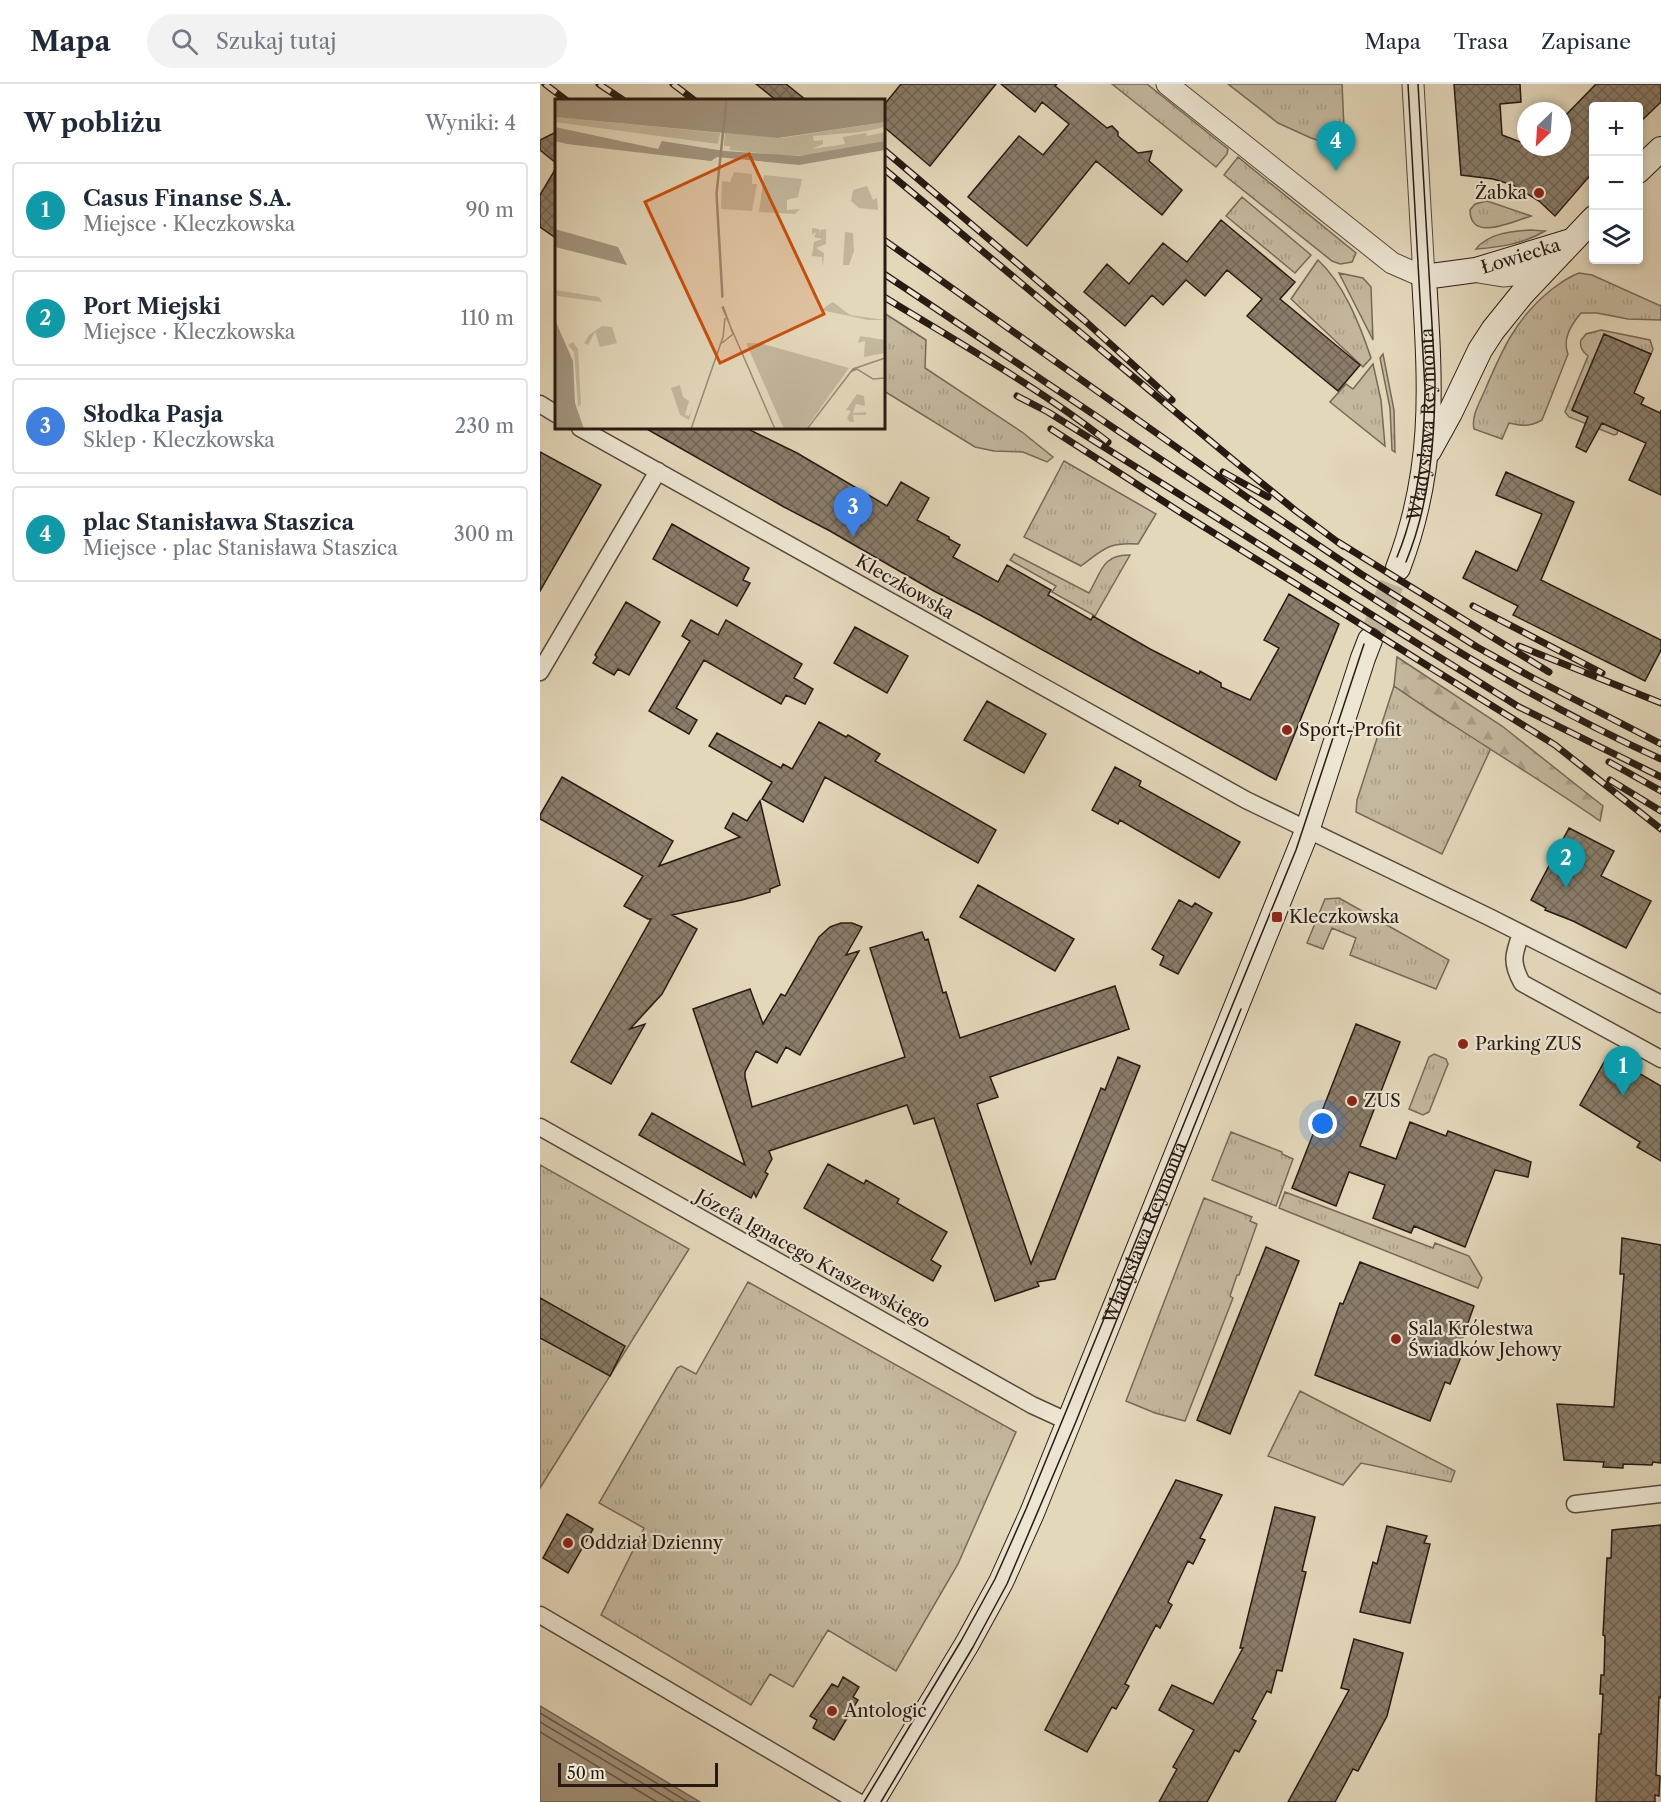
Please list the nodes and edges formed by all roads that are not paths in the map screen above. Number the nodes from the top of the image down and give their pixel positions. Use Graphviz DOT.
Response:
graph roads {
  1 [pos="1167,84"];
  2 [pos="1413,84"];
  3 [pos="1661,148"];
  4 [pos="1643,166"];
  5 [pos="1589,222"];
  6 [pos="1571,241"];
  7 [pos="1472,271"];
  8 [pos="1544,272"];
  9 [pos="1424,277"];
  10 [pos="540,404"];
  11 [pos="555,413"];
  12 [pos="582,429"];
  13 [pos="1426,456"];
  14 [pos="658,471"];
  15 [pos="1398,568"];
  16 [pos="1370,640"];
  17 [pos="540,672"];
  18 [pos="1307,831"];
  19 [pos="1521,934"];
  20 [pos="1661,1004"];
  21 [pos="1661,1059"];
  22 [pos="540,1127"];
  23 [pos="1069,1422"];
  24 [pos="1661,1494"];
  25 [pos="1575,1504"];
  26 [pos="540,1615"];
  27 [pos="858,1802"];
  28 [pos="872,1802"];
  1 -- 9 [label="street"];
  2 -- 9 [label="street"];
  3 -- 4 [label="main road"];
  5 -- 6 [label="main road, Łowiecka"];
  6 -- 7 [label="main road, Łowiecka"];
  6 -- 8 [label="main road, Łowiecka"];
  7 -- 8 [label="street, Łowiecka"];
  7 -- 9 [label="main road, Łowiecka"];
  8 -- 13 [label="main road"];
  9 -- 13 [label="main road, Władysława Reymonta"];
  10 -- 11 [label="street"];
  12 -- 14 [label="street, Kleczkowska"];
  13 -- 15 [label="main road, Władysława Reymonta"];
  14 -- 17 [label="street"];
  14 -- 18 [label="street, Kleczkowska"];
  16 -- 18 [label="main road, Władysława Reymonta"];
  18 -- 19 [label="street, Kleczkowska"];
  18 -- 23 [label="main road, Władysława Reymonta"];
  19 -- 20 [label="street, Kleczkowska"];
  19 -- 21 [label="street"];
  22 -- 23 [label="street, Józefa Ignacego Kraszewskiego"];
  23 -- 28 [label="main road, Władysława Reymonta"];
  24 -- 25 [label="street"];
  26 -- 27 [label="street"];
}
